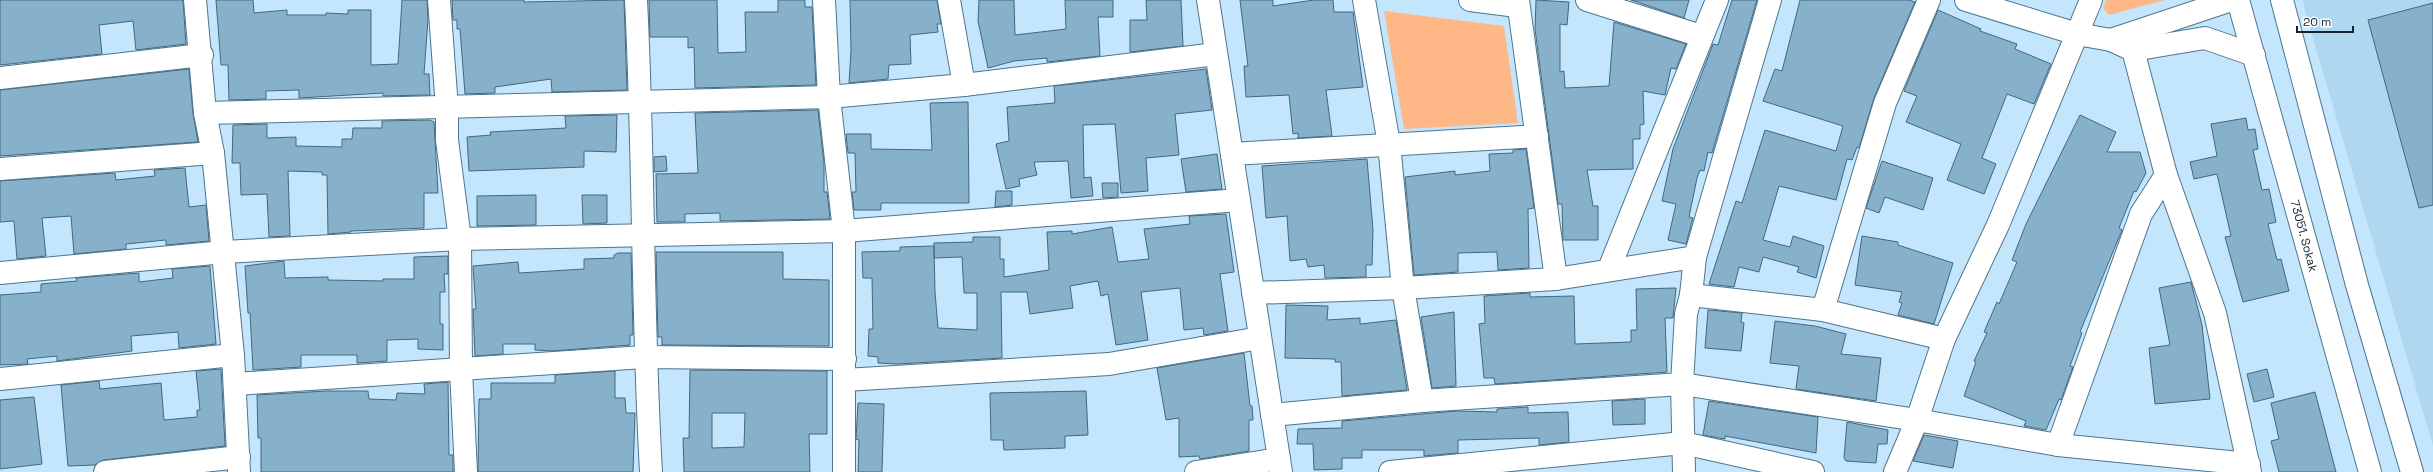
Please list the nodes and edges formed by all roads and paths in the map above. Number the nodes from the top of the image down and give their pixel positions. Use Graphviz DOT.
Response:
graph roads {
  1 [pos="196,0"];
  2 [pos="439,0"];
  3 [pos="636,0"];
  4 [pos="824,0"];
  5 [pos="949,0"];
  6 [pos="1208,0"];
  7 [pos="1364,0"];
  8 [pos="1470,0"];
  9 [pos="1586,0"];
  10 [pos="1717,0"];
  11 [pos="1770,0"];
  12 [pos="1929,0"];
  13 [pos="1966,0"];
  14 [pos="2091,0"];
  15 [pos="2231,0"];
  16 [pos="2238,0"];
  17 [pos="2282,0"];
  18 [pos="1517,3"];
  19 [pos="2077,34"];
  20 [pos="1701,36"];
  21 [pos="2111,40"];
  22 [pos="2134,50"];
  23 [pos="1216,54"];
  24 [pos="202,55"];
  25 [pos="2254,56"];
  26 [pos="0,78"];
  27 [pos="964,85"];
  28 [pos="829,97"];
  29 [pos="641,104"];
  30 [pos="447,108"];
  31 [pos="205,113"];
  32 [pos="1537,136"];
  33 [pos="1389,144"];
  34 [pos="213,153"];
  35 [pos="1232,154"];
  36 [pos="0,169"];
  37 [pos="2166,175"];
  38 [pos="1239,200"];
  39 [pos="844,231"];
  40 [pos="641,236"];
  41 [pos="460,239"];
  42 [pos="224,252"];
  43 [pos="1695,257"];
  44 [pos="1609,270"];
  45 [pos="0,273"];
  46 [pos="1556,279"];
  47 [pos="1403,288"];
  48 [pos="1253,293"];
  49 [pos="1691,295"];
  50 [pos="1823,310"];
  51 [pos="1260,338"];
  52 [pos="1944,339"];
  53 [pos="233,355"];
  54 [pos="644,357"];
  55 [pos="461,370"];
  56 [pos="845,370"];
  57 [pos="0,379"];
  58 [pos="235,384"];
  59 [pos="1682,384"];
  60 [pos="1422,401"];
  61 [pos="1272,415"];
  62 [pos="1917,420"];
  63 [pos="1684,443"];
  64 [pos="2058,445"];
  65 [pos="239,464"];
  66 [pos="2149,464"];
  67 [pos="1280,466"];
  68 [pos="2250,468"];
  69 [pos="105,472"];
  70 [pos="466,472"];
  71 [pos="651,472"];
  72 [pos="844,472"];
  73 [pos="1196,472"];
  74 [pos="1390,472"];
  75 [pos="1684,472"];
  76 [pos="1813,472"];
  77 [pos="1895,472"];
  78 [pos="2370,472"];
  79 [pos="2412,472"];
  1 -- 24 [label="street"];
  2 -- 30 [label="street"];
  3 -- 29 [label="street"];
  4 -- 28 [label="street"];
  5 -- 27 [label="street"];
  6 -- 23 [label="street"];
  7 -- 33 [label="street"];
  8 -- 18 [label="street"];
  9 -- 20 [label="street"];
  10 -- 20 [label="street"];
  11 -- 43 [label="street"];
  12 -- 50 [label="street"];
  13 -- 19 [label="street"];
  14 -- 19 [label="street"];
  15 -- 21 [label="street"];
  16 -- 25 [label="street, 73051. Sokak"];
  17 -- 79 [label="street"];
  18 -- 32 [label="street"];
  19 -- 21 [label="street"];
  19 -- 52 [label="street"];
  20 -- 44 [label="street"];
  21 -- 22 [label="street"];
  22 -- 25 [label="street"];
  22 -- 37 [label="street"];
  23 -- 27 [label="street"];
  23 -- 35 [label="street"];
  24 -- 26 [label="street"];
  24 -- 31 [label="street"];
  25 -- 78 [label="street, 73051. Sokak"];
  27 -- 28 [label="street"];
  28 -- 29 [label="street"];
  28 -- 39 [label="street"];
  29 -- 30 [label="street"];
  29 -- 40 [label="street"];
  30 -- 31 [label="street"];
  30 -- 41 [label="street"];
  31 -- 34 [label="street"];
  32 -- 33 [label="street"];
  32 -- 46 [label="street"];
  33 -- 35 [label="street"];
  33 -- 47 [label="street"];
  34 -- 36 [label="street"];
  34 -- 42 [label="street"];
  35 -- 38 [label="street"];
  37 -- 64 [label="street"];
  37 -- 68 [label="street"];
  38 -- 39 [label="street"];
  38 -- 48 [label="street"];
  39 -- 40 [label="street"];
  39 -- 56 [label="street"];
  40 -- 41 [label="street"];
  40 -- 54 [label="street"];
  41 -- 42 [label="street"];
  41 -- 55 [label="street"];
  42 -- 45 [label="street"];
  42 -- 53 [label="street"];
  43 -- 44 [label="street"];
  43 -- 49 [label="street"];
  44 -- 46 [label="street"];
  46 -- 47 [label="street"];
  47 -- 48 [label="street"];
  47 -- 60 [label="street"];
  48 -- 51 [label="street"];
  49 -- 50 [label="street"];
  49 -- 59 [label="street"];
  50 -- 52 [label="street"];
  51 -- 56 [label="street"];
  51 -- 61 [label="street"];
  52 -- 62 [label="street"];
  53 -- 57 [label="street"];
  53 -- 58 [label="street"];
  54 -- 55 [label="street"];
  54 -- 56 [label="street"];
  54 -- 71 [label="street"];
  55 -- 58 [label="street"];
  55 -- 70 [label="street"];
  56 -- 72 [label="street"];
  58 -- 65 [label="street"];
  59 -- 60 [label="street"];
  59 -- 62 [label="street"];
  59 -- 63 [label="street"];
  60 -- 61 [label="street"];
  61 -- 67 [label="street"];
  62 -- 64 [label="street"];
  62 -- 77 [label="street"];
  63 -- 74 [label="street"];
  63 -- 75 [label="street"];
  63 -- 76 [label="street"];
  64 -- 66 [label="street"];
  65 -- 69 [label="street"];
  66 -- 68 [label="street"];
  67 -- 73 [label="street"];
}
